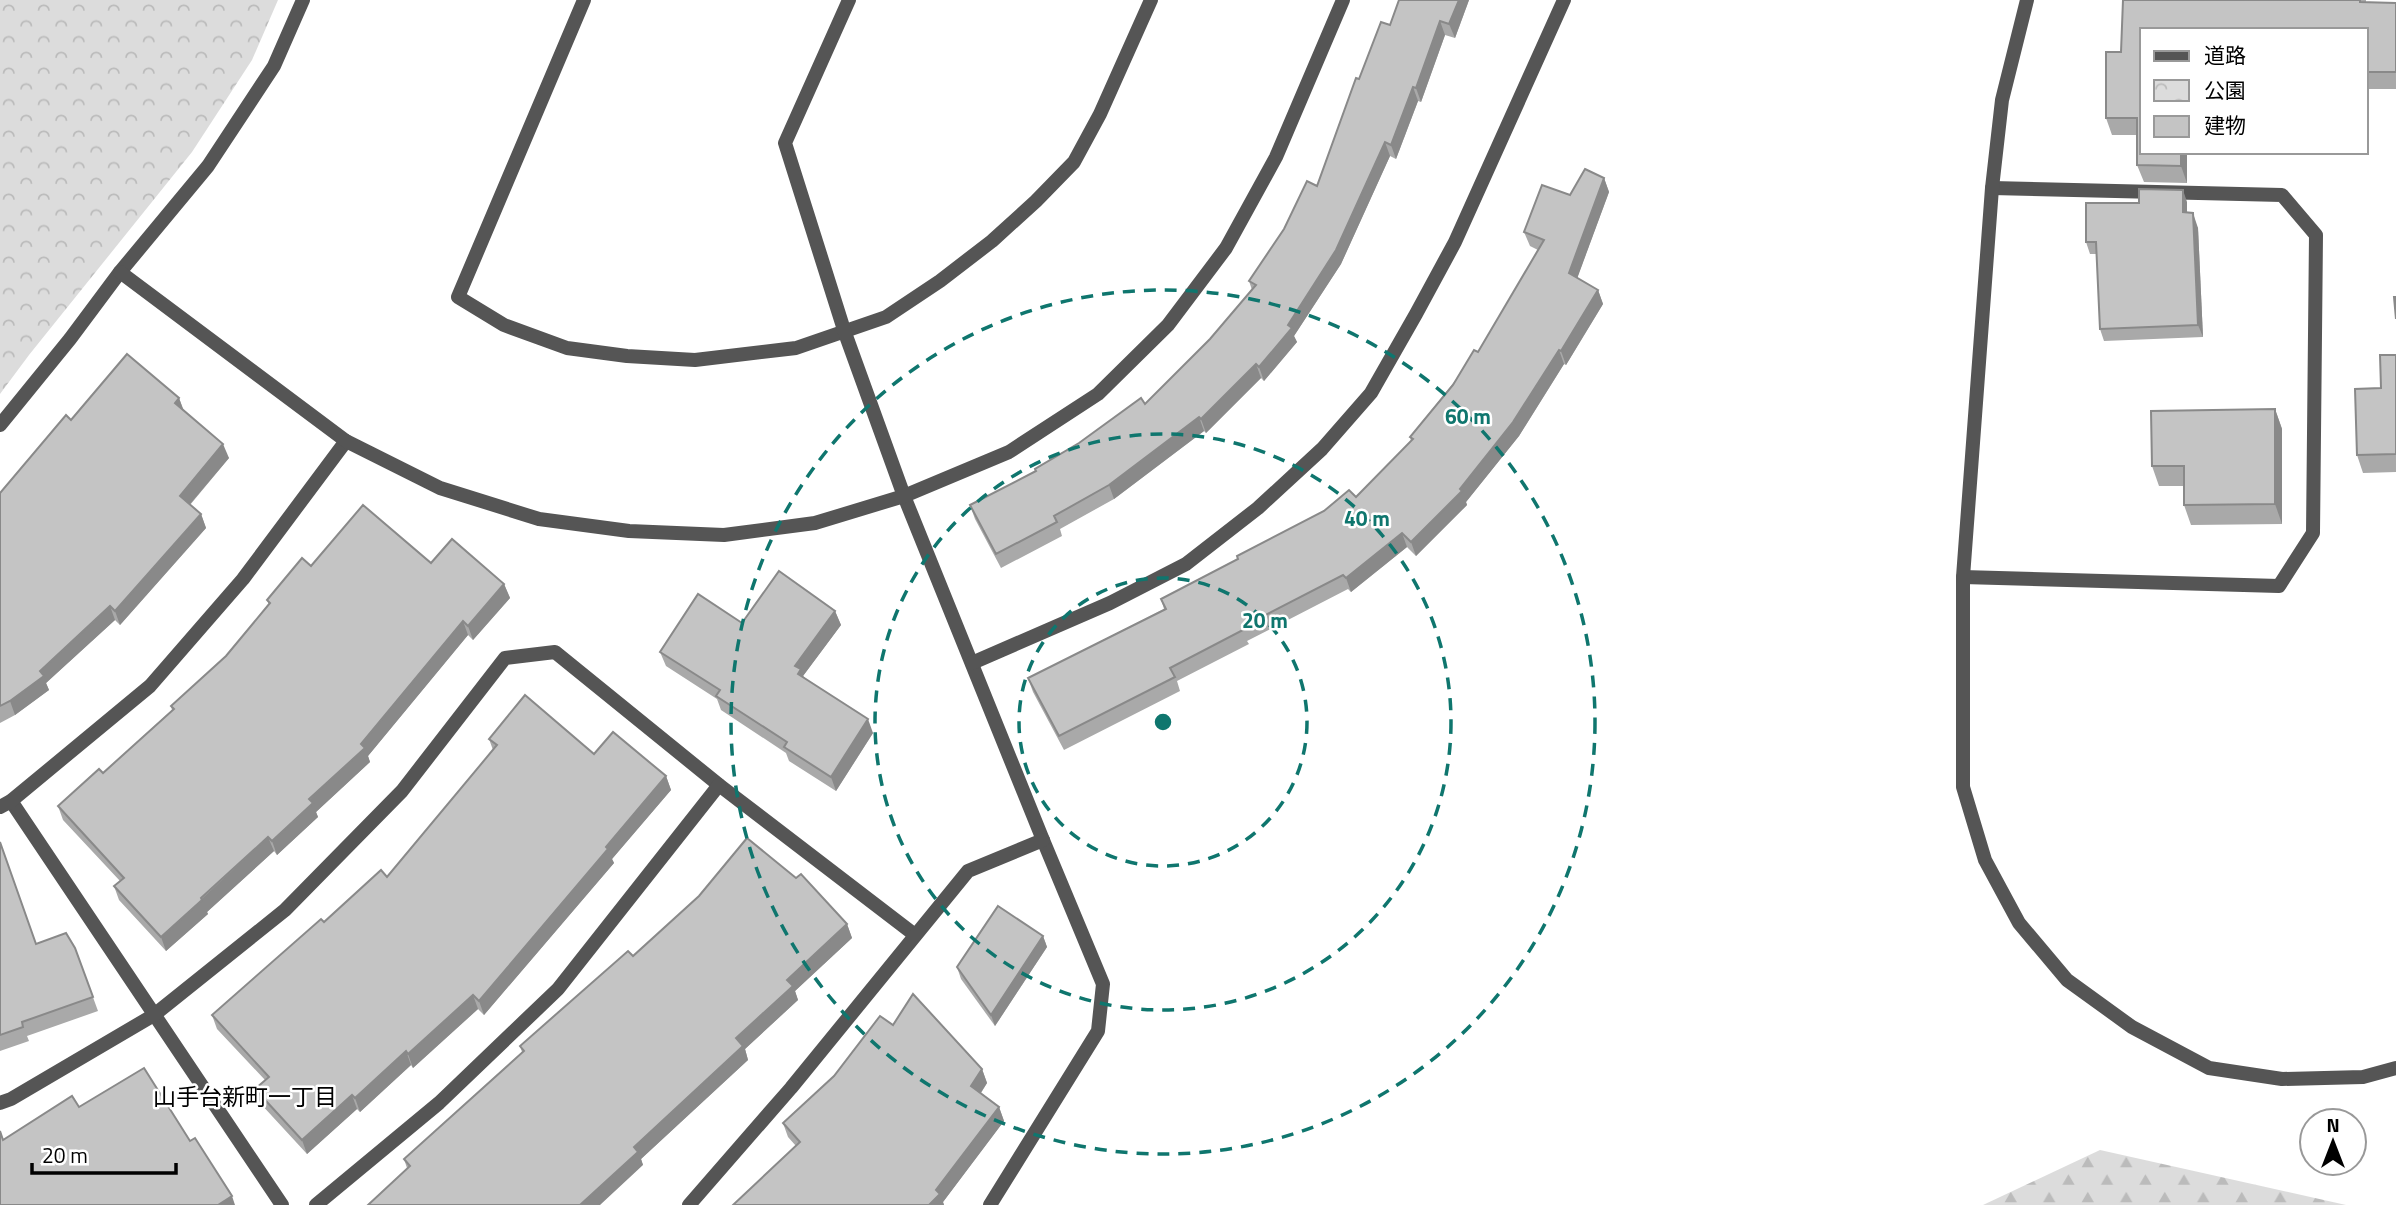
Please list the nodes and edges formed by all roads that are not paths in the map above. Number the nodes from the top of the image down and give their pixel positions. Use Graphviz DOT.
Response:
graph roads {
  1 [pos="303,0"];
  2 [pos="584,0"];
  3 [pos="849,0"];
  4 [pos="1151,0"];
  5 [pos="1343,0"];
  6 [pos="1564,0"];
  7 [pos="2027,0"];
  8 [pos="1992,188"];
  9 [pos="120,272"];
  10 [pos="845,333"];
  11 [pos="0,425"];
  12 [pos="346,441"];
  13 [pos="904,496"];
  14 [pos="1963,577"];
  15 [pos="972,663"];
  16 [pos="719,785"];
  17 [pos="5,804"];
  18 [pos="1043,841"];
  19 [pos="915,935"];
  20 [pos="154,1014"];
  21 [pos="2396,1069"];
  22 [pos="0,1104"];
  23 [pos="282,1205"];
  24 [pos="316,1205"];
  25 [pos="689,1205"];
  26 [pos="990,1205"];
  1 -- 9 [label="street"];
  2 -- 10 [label="street"];
  3 -- 10 [label="street"];
  4 -- 10 [label="street"];
  5 -- 13 [label="street"];
  6 -- 15 [label="street"];
  7 -- 8 [label="street"];
  8 -- 14 [label="street"];
  8 -- 14 [label="street"];
  9 -- 11 [label="street"];
  9 -- 12 [label="street"];
  10 -- 13 [label="street"];
  12 -- 13 [label="street"];
  12 -- 17 [label="street"];
  13 -- 15 [label="street"];
  14 -- 21 [label="street"];
  15 -- 18 [label="street"];
  16 -- 19 [label="street"];
  16 -- 20 [label="street"];
  16 -- 24 [label="street"];
  17 -- 20 [label="street"];
  18 -- 19 [label="street"];
  18 -- 26 [label="street"];
  19 -- 25 [label="street"];
  20 -- 22 [label="street"];
  20 -- 23 [label="street"];
}
